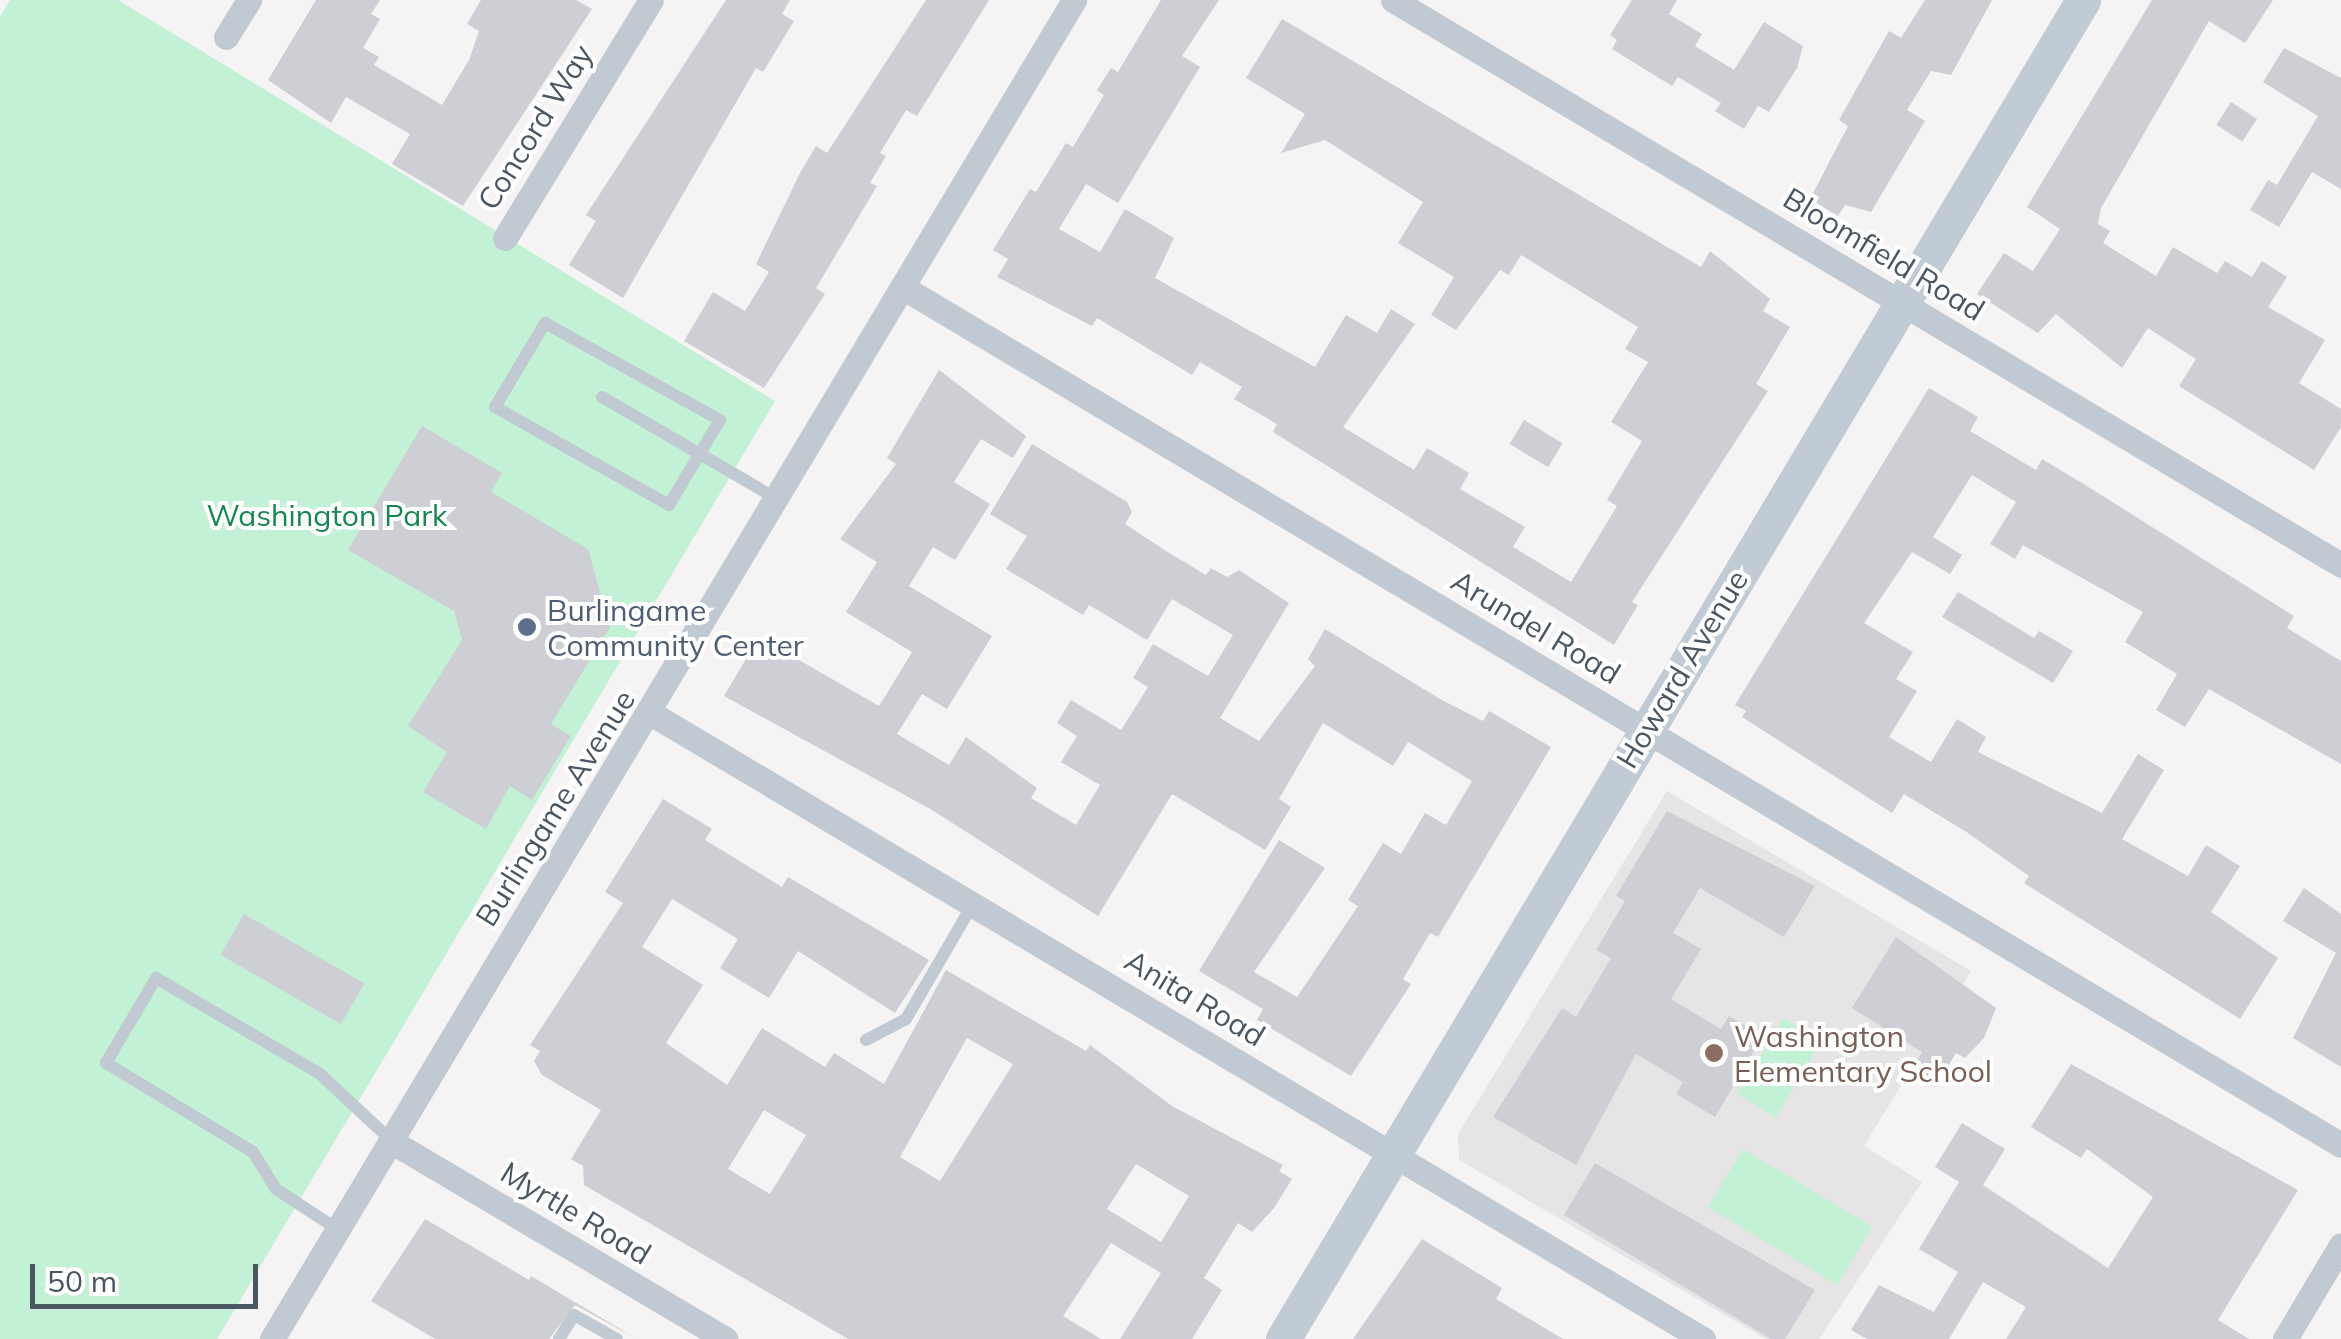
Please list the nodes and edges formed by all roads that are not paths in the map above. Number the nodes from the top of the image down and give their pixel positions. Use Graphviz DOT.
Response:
graph roads {
  1 [pos="248,0"];
  2 [pos="651,0"];
  3 [pos="1074,0"];
  4 [pos="1393,0"];
  5 [pos="2083,0"];
  6 [pos="226,37"];
  7 [pos="505,238"];
  8 [pos="904,288"];
  9 [pos="1900,302"];
  10 [pos="602,397"];
  11 [pos="700,452"];
  12 [pos="777,499"];
  13 [pos="2341,564"];
  14 [pos="652,714"];
  15 [pos="1646,730"];
  16 [pos="973,904"];
  17 [pos="866,1040"];
  18 [pos="394,1143"];
  19 [pos="2341,1145"];
  20 [pos="1393,1153"];
  21 [pos="337,1229"];
  22 [pos="2341,1245"];
  23 [pos="272,1339"];
  24 [pos="559,1339"];
  25 [pos="617,1339"];
  26 [pos="726,1339"];
  27 [pos="1283,1339"];
  28 [pos="1703,1339"];
  29 [pos="2285,1339"];
  1 -- 6 [label="street"];
  2 -- 7 [label="street, Concord Way"];
  3 -- 8 [label="street, Burlingame Avenue"];
  4 -- 9 [label="street, Bloomfield Road"];
  5 -- 9 [label="street, Howard Avenue"];
  8 -- 12 [label="street, Burlingame Avenue"];
  8 -- 15 [label="street, Arundel Road"];
  9 -- 13 [label="street, Bloomfield Road"];
  9 -- 15 [label="street, Howard Avenue"];
  10 -- 11 [label="lane"];
  11 -- 11 [label="lane"];
  11 -- 12 [label="lane"];
  12 -- 14 [label="street, Burlingame Avenue"];
  14 -- 16 [label="street, Anita Road"];
  14 -- 18 [label="street, Burlingame Avenue"];
  15 -- 19 [label="street, Arundel Road"];
  15 -- 20 [label="street, Howard Avenue"];
  16 -- 17 [label="lane"];
  16 -- 20 [label="street, Anita Road"];
  18 -- 21 [label="street, Burlingame Avenue"];
  18 -- 21 [label="lane"];
  18 -- 26 [label="street, Myrtle Road"];
  20 -- 27 [label="street, Howard Avenue"];
  20 -- 28 [label="street, Anita Road"];
  21 -- 23 [label="street, Burlingame Avenue"];
  22 -- 29 [label="street"];
  24 -- 25 [label="lane"];
}
